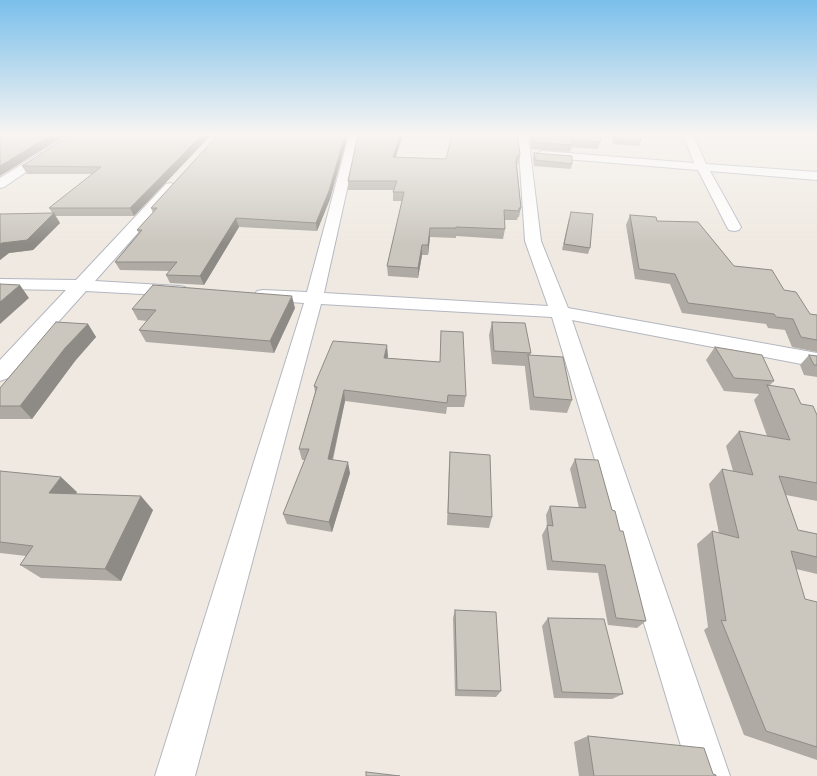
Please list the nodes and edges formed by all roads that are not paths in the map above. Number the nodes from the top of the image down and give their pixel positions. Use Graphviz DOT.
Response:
graph roads {
  1 [pos="20,171"];
  2 [pos="345,171"];
  3 [pos="527,171"];
  4 [pos="704,171"];
  5 [pos="756,171"];
  6 [pos="182,176"];
  7 [pos="817,176"];
  8 [pos="0,184"];
  9 [pos="734,227"];
  10 [pos="0,284"];
  11 [pos="80,285"];
  12 [pos="197,292"];
  13 [pos="244,294"];
  14 [pos="314,298"];
  15 [pos="560,312"];
  16 [pos="817,360"];
  17 [pos="0,374"];
  18 [pos="175,776"];
  19 [pos="710,776"];
  1 -- 8 [label="street"];
  2 -- 14 [label="street"];
  3 -- 15 [label="street"];
  4 -- 9 [label="street"];
  5 -- 7 [label="street"];
  6 -- 11 [label="street"];
  10 -- 11 [label="street"];
  11 -- 12 [label="street"];
  11 -- 17 [label="street"];
  13 -- 14 [label="street"];
  14 -- 15 [label="street"];
  14 -- 18 [label="street"];
  15 -- 16 [label="street"];
  15 -- 19 [label="street"];
}
